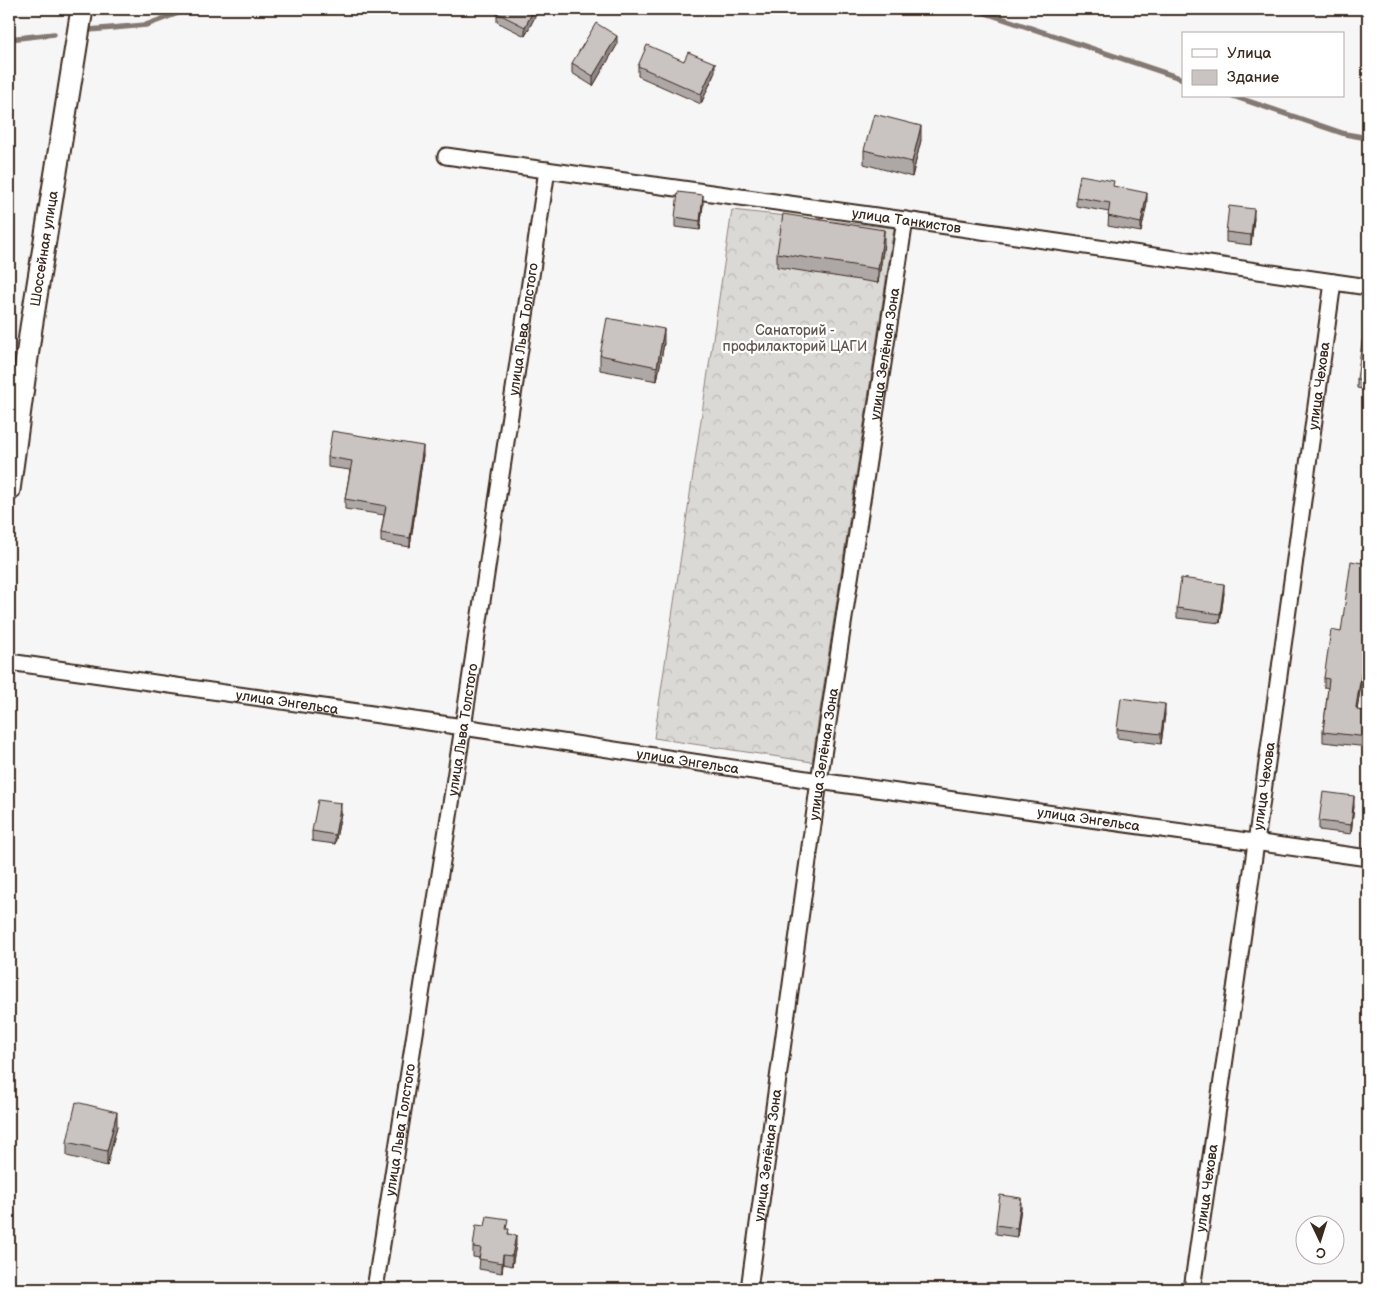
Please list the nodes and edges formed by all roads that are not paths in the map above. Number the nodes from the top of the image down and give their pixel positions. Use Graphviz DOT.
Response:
graph roads {
  1 [pos="82,9"];
  2 [pos="446,156"];
  3 [pos="547,170"];
  4 [pos="905,220"];
  5 [pos="1333,282"];
  6 [pos="1368,287"];
  7 [pos="9,490"];
  8 [pos="9,662"];
  9 [pos="463,727"];
  10 [pos="819,781"];
  11 [pos="1256,843"];
  12 [pos="1368,858"];
  13 [pos="375,1289"];
  14 [pos="749,1289"];
  15 [pos="1192,1289"];
  1 -- 7 [label="main road, Шоссейная улица"];
  2 -- 3 [label="street, улица Танкистов"];
  3 -- 4 [label="street, улица Танкистов"];
  3 -- 9 [label="street, улица Льва Толстого"];
  4 -- 5 [label="street, улица Танкистов"];
  4 -- 10 [label="street, улица Зелёная Зона"];
  5 -- 6 [label="street, улица Танкистов"];
  5 -- 11 [label="street, улица Чехова"];
  8 -- 9 [label="street, улица Энгельса"];
  9 -- 10 [label="street, улица Энгельса"];
  9 -- 13 [label="street, улица Льва Толстого"];
  10 -- 11 [label="street, улица Энгельса"];
  10 -- 14 [label="street, улица Зелёная Зона"];
  11 -- 12 [label="street, улица Энгельса"];
  11 -- 15 [label="street, улица Чехова"];
}
